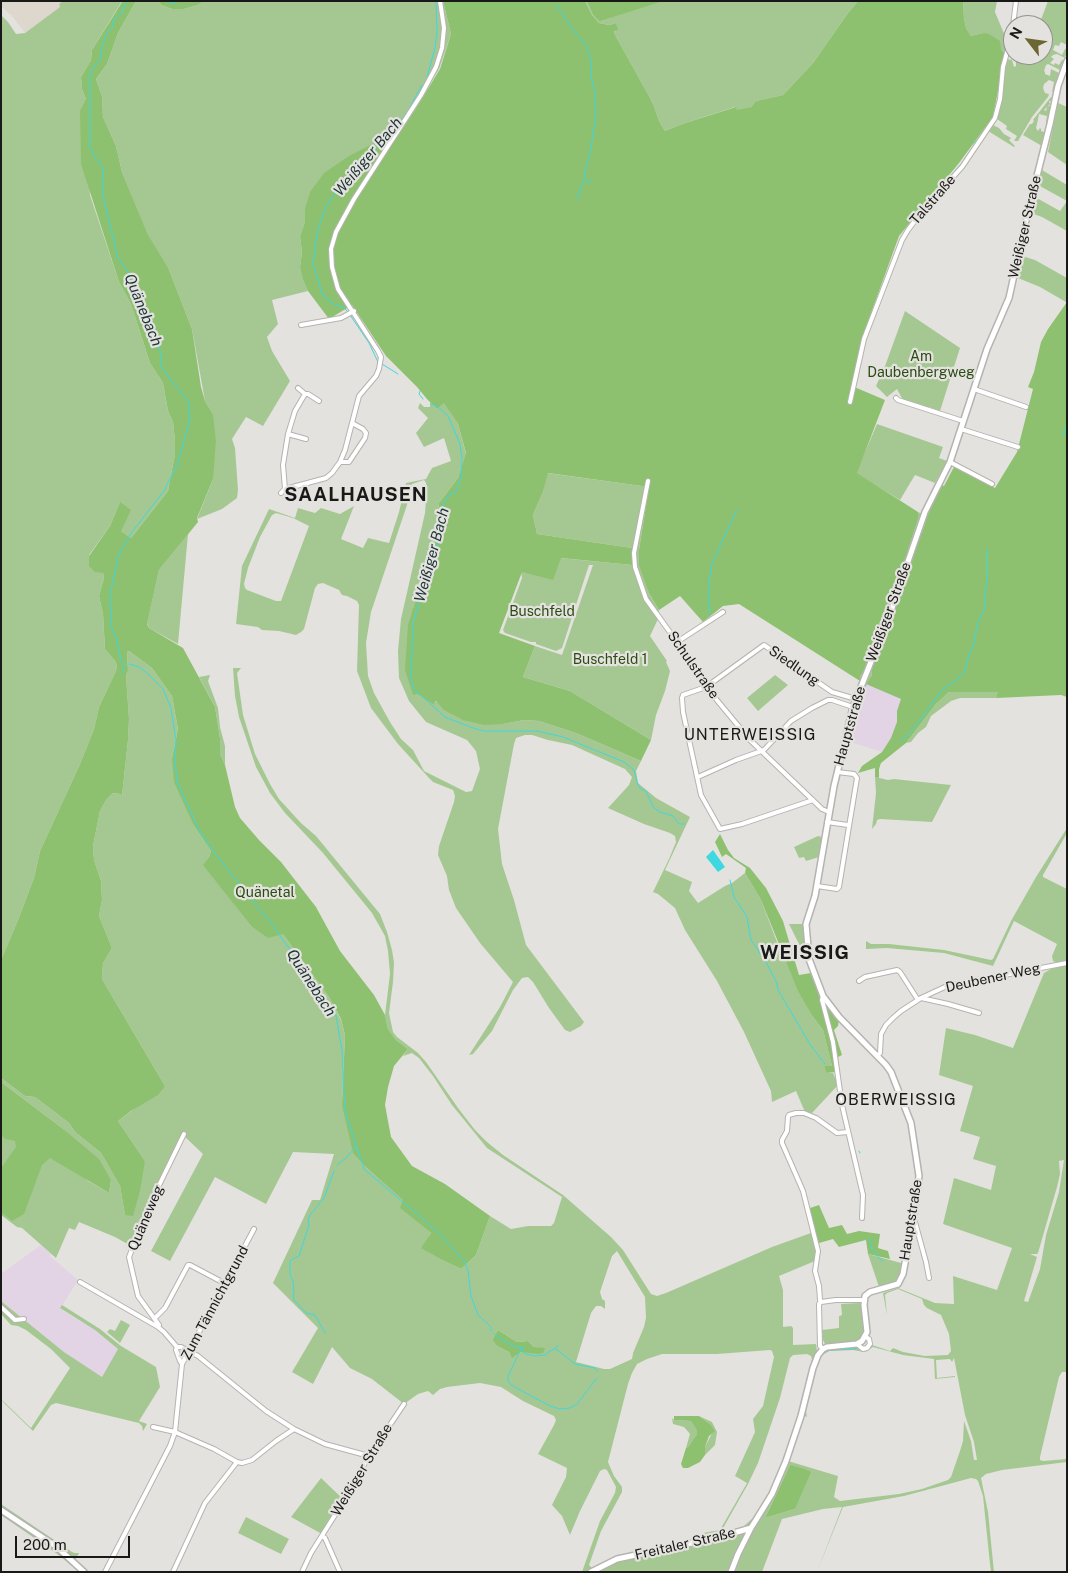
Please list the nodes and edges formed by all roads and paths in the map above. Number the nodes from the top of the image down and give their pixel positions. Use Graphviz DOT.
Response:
graph roads {
  1 [pos="440,1"];
  2 [pos="1016,1"];
  3 [pos="1067,61"];
  4 [pos="351,313"];
  5 [pos="301,325"];
  6 [pos="298,388"];
  7 [pos="974,389"];
  8 [pos="305,394"];
  9 [pos="896,398"];
  10 [pos="319,401"];
  11 [pos="850,402"];
  12 [pos="1026,407"];
  13 [pos="963,422"];
  14 [pos="352,423"];
  15 [pos="961,428"];
  16 [pos="288,434"];
  17 [pos="306,439"];
  18 [pos="1018,447"];
  19 [pos="340,462"];
  20 [pos="950,462"];
  21 [pos="648,481"];
  22 [pos="992,484"];
  23 [pos="285,489"];
  24 [pos="281,493"];
  25 [pos="723,612"];
  26 [pos="677,642"];
  27 [pos="863,680"];
  28 [pos="706,687"];
  29 [pos="834,694"];
  30 [pos="856,699"];
  31 [pos="832,700"];
  32 [pos="853,707"];
  33 [pos="761,751"];
  34 [pos="837,772"];
  35 [pos="698,777"];
  36 [pos="813,800"];
  37 [pos="829,812"];
  38 [pos="827,822"];
  39 [pos="848,825"];
  40 [pos="817,886"];
  41 [pos="1067,963"];
  42 [pos="859,981"];
  43 [pos="823,996"];
  44 [pos="920,999"];
  45 [pos="979,1013"];
  46 [pos="878,1055"];
  47 [pos="848,1132"];
  48 [pos="184,1134"];
  49 [pos="862,1218"];
  50 [pos="912,1222"];
  51 [pos="254,1229"];
  52 [pos="929,1278"];
  53 [pos="80,1282"];
  54 [pos="224,1283"];
  55 [pos="864,1300"];
  56 [pos="821,1302"];
  57 [pos="1,1307"];
  58 [pos="155,1318"];
  59 [pos="24,1319"];
  60 [pos="158,1327"];
  61 [pos="866,1337"];
  62 [pos="857,1344"];
  63 [pos="177,1347"];
  64 [pos="822,1349"];
  65 [pos="188,1351"];
  66 [pos="182,1364"];
  67 [pos="404,1404"];
  68 [pos="153,1427"];
  69 [pos="294,1429"];
  70 [pos="175,1432"];
  71 [pos="369,1456"];
  72 [pos="237,1462"];
  73 [pos="1,1510"];
  74 [pos="751,1528"];
  75 [pos="322,1536"];
  76 [pos="80,1567"];
  77 [pos="84,1572"];
  78 [pos="91,1572"];
  79 [pos="105,1572"];
  80 [pos="173,1572"];
  81 [pos="302,1572"];
  82 [pos="340,1572"];
  83 [pos="591,1572"];
  84 [pos="731,1572"];
  1 -- 4 [label="street"];
  2 -- 11 [label="street, Talstraße"];
  3 -- 7 [label="street, Weißiger Straße"];
  4 -- 5 [label="street"];
  4 -- 14 [label="street"];
  6 -- 8 [label="street"];
  7 -- 12 [label="street"];
  7 -- 13 [label="street, Weißiger Straße"];
  8 -- 10 [label="street"];
  8 -- 16 [label="street"];
  9 -- 13 [label="street"];
  13 -- 15 [label="street, Weißiger Straße"];
  14 -- 19 [label="street"];
  14 -- 19 [label="street"];
  15 -- 18 [label="street"];
  15 -- 20 [label="street, Weißiger Straße"];
  16 -- 17 [label="street"];
  16 -- 23 [label="street"];
  19 -- 23 [label="street"];
  20 -- 22 [label="street"];
  20 -- 27 [label="street, Weißiger Straße"];
  21 -- 26 [label="street, Schulstraße"];
  23 -- 24 [label="street"];
  25 -- 26 [label="street"];
  26 -- 28 [label="street, Schulstraße"];
  27 -- 30 [label="street, Hauptstraße"];
  28 -- 29 [label="street, Siedlung"];
  28 -- 33 [label="street, Schulstraße"];
  28 -- 35 [label="street"];
  29 -- 30 [label="street, Siedlung"];
  29 -- 31 [label="street, Siedlung"];
  30 -- 32 [label="street, Hauptstraße"];
  31 -- 32 [label="street"];
  31 -- 33 [label="street"];
  32 -- 34 [label="street, Hauptstraße"];
  33 -- 35 [label="street"];
  33 -- 36 [label="street, Schulstraße"];
  34 -- 37 [label="street, Hauptstraße"];
  34 -- 39 [label="street, Hauptstraße"];
  35 -- 36 [label="street"];
  36 -- 37 [label="street, Schulstraße"];
  37 -- 38 [label="street, Hauptstraße"];
  38 -- 39 [label="street"];
  38 -- 40 [label="street, Hauptstraße"];
  39 -- 40 [label="street, Hauptstraße"];
  40 -- 43 [label="street, Hauptstraße"];
  41 -- 44 [label="street, Deubener Weg"];
  42 -- 44 [label="street"];
  43 -- 46 [label="street, Hauptstraße"];
  43 -- 47 [label="street"];
  44 -- 45 [label="street, Deubener Weg"];
  44 -- 46 [label="street, Deubener Weg"];
  46 -- 50 [label="street, Hauptstraße"];
  47 -- 49 [label="street"];
  47 -- 56 [label="street"];
  48 -- 58 [label="street, Quäneweg"];
  50 -- 52 [label="street"];
  50 -- 55 [label="street, Hauptstraße"];
  51 -- 54 [label="street, Zum Tännichtgrund"];
  53 -- 60 [label="street"];
  54 -- 58 [label="street"];
  54 -- 65 [label="street, Zum Tännichtgrund"];
  55 -- 56 [label="street"];
  55 -- 61 [label="street"];
  56 -- 64 [label="street"];
  57 -- 59 [label="street"];
  58 -- 60 [label="street, Quäneweg"];
  60 -- 63 [label="street"];
  61 -- 62 [label="street"];
  61 -- 62 [label="street"];
  62 -- 64 [label="street"];
  63 -- 65 [label="street"];
  63 -- 66 [label="street"];
  64 -- 74 [label="street, Freitaler Straße"];
  65 -- 66 [label="street, Zum Tännichtgrund"];
  65 -- 69 [label="street"];
  66 -- 70 [label="street, Zum Tännichtgrund"];
  67 -- 71 [label="street, Weißiger Straße"];
  68 -- 70 [label="street"];
  69 -- 71 [label="street"];
  69 -- 72 [label="street"];
  70 -- 72 [label="street"];
  70 -- 79 [label="street, Zum Tännichtgrund"];
  71 -- 75 [label="street, Weißiger Straße"];
  72 -- 80 [label="street"];
  73 -- 76 [label="street"];
  74 -- 83 [label="street, Freitaler Straße"];
  74 -- 84 [label="street, Freitaler Straße"];
  75 -- 81 [label="street, Weißiger Straße"];
  75 -- 82 [label="street"];
  76 -- 77 [label="street"];
  76 -- 78 [label="street"];
}
